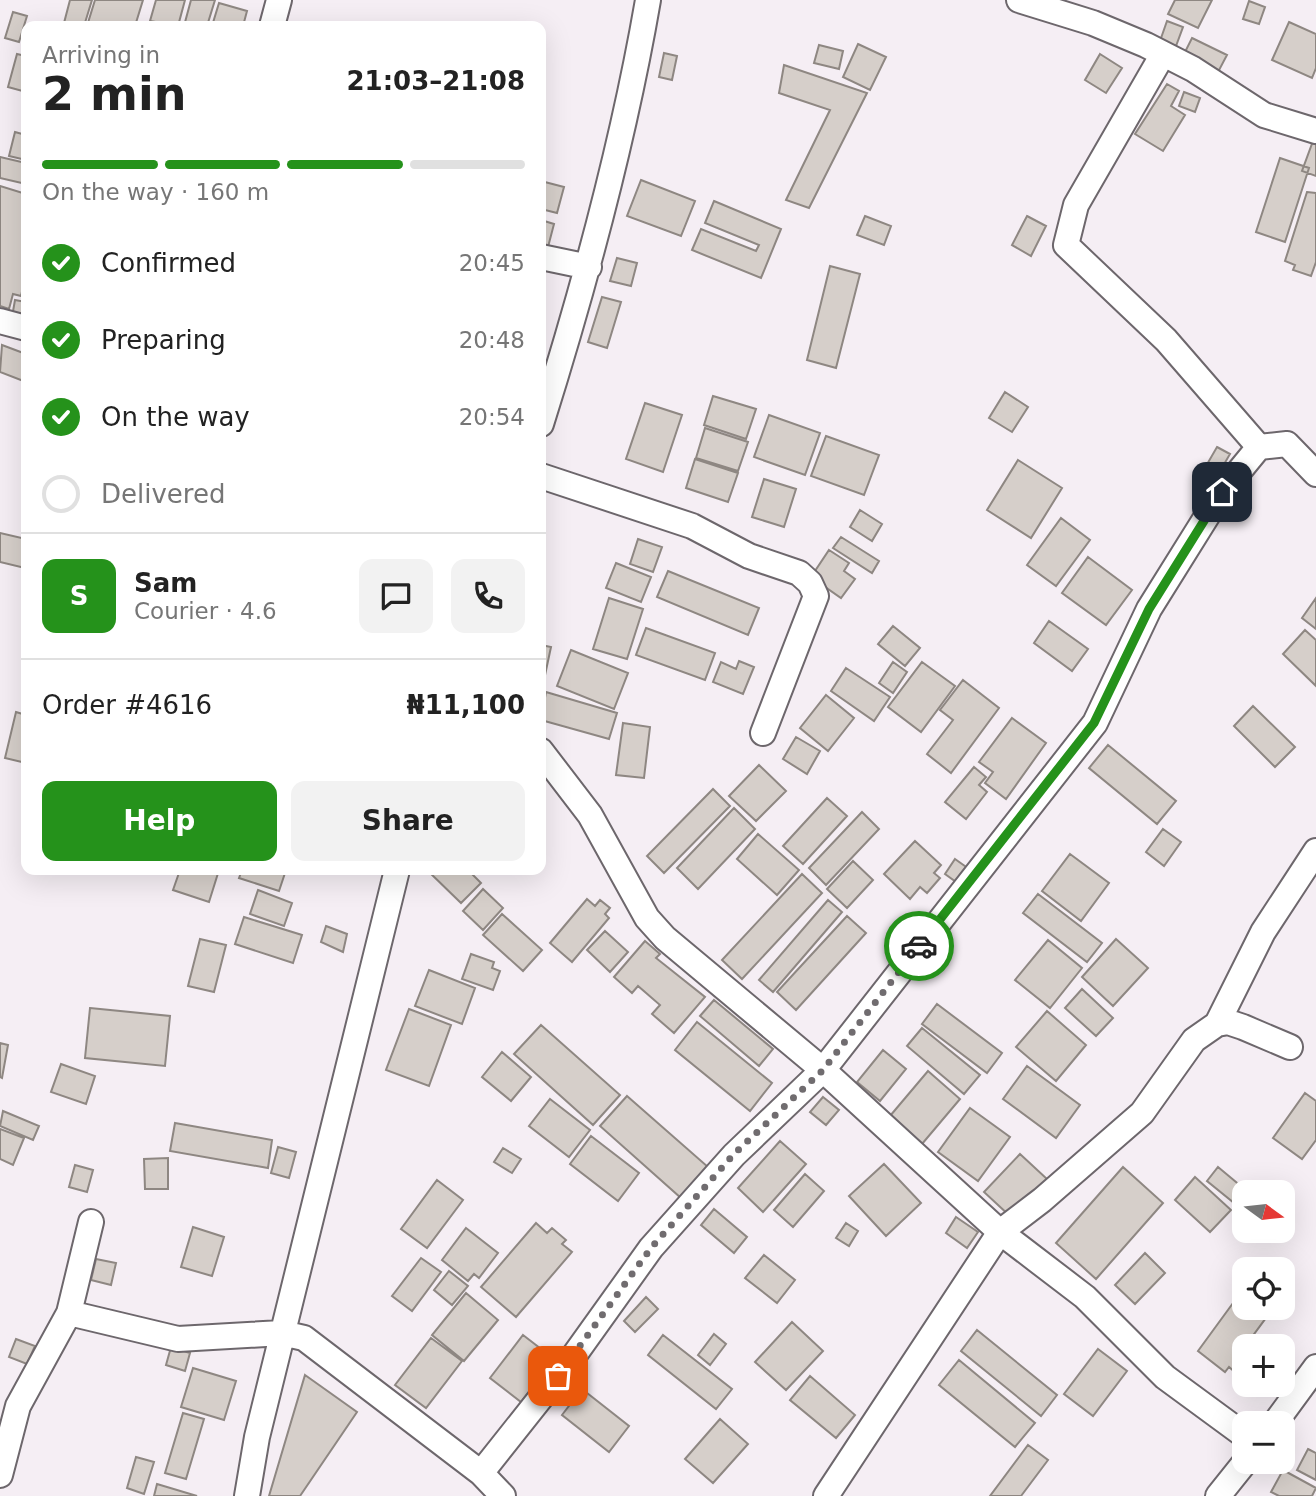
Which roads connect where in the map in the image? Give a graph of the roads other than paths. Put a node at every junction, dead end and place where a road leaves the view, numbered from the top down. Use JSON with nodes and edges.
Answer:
{"nodes":[{"id":1,"x":279,"y":0,"type":"edge"},
{"id":2,"x":648,"y":0,"type":"edge"},
{"id":3,"x":1019,"y":0,"type":"edge"},
{"id":4,"x":273,"y":21,"type":"edge"},
{"id":5,"x":1163,"y":54,"type":"junction"},
{"id":6,"x":1316,"y":131,"type":"edge"},
{"id":7,"x":546,"y":258,"type":"edge"},
{"id":8,"x":589,"y":267,"type":"junction"},
{"id":9,"x":0,"y":321,"type":"edge"},
{"id":10,"x":21,"y":327,"type":"edge"},
{"id":11,"x":546,"y":408,"type":"edge"},
{"id":12,"x":1259,"y":447,"type":"junction"},
{"id":13,"x":1316,"y":474,"type":"edge"},
{"id":14,"x":546,"y":478,"type":"edge"},
{"id":15,"x":763,"y":733,"type":"dead end"},
{"id":16,"x":546,"y":758,"type":"edge"},
{"id":17,"x":1316,"y":851,"type":"edge"},
{"id":18,"x":396,"y":875,"type":"edge"},
{"id":19,"x":1217,"y":1024,"type":"junction"},
{"id":20,"x":1290,"y":1047,"type":"dead end"},
{"id":21,"x":823,"y":1070,"type":"junction"},
{"id":22,"x":91,"y":1222,"type":"dead end"},
{"id":23,"x":1000,"y":1232,"type":"junction"},
{"id":24,"x":69,"y":1313,"type":"junction"},
{"id":25,"x":282,"y":1333,"type":"junction"},
{"id":26,"x":1316,"y":1367,"type":"edge"},
{"id":27,"x":1284,"y":1411,"type":"edge"},
{"id":28,"x":1232,"y":1426,"type":"edge"},
{"id":29,"x":481,"y":1473,"type":"junction"},
{"id":30,"x":1236,"y":1474,"type":"edge"},
{"id":31,"x":0,"y":1475,"type":"edge"},
{"id":32,"x":247,"y":1496,"type":"edge"},
{"id":33,"x":503,"y":1496,"type":"edge"},
{"id":34,"x":826,"y":1496,"type":"edge"},
{"id":35,"x":1218,"y":1496,"type":"edge"}],
"edges":[{"from":1,"to":4,"type":"street"},
{"from":2,"to":8,"type":"street"},
{"from":3,"to":5,"type":"street"},
{"from":5,"to":6,"type":"street"},
{"from":5,"to":12,"type":"street"},
{"from":7,"to":8,"type":"street"},
{"from":8,"to":11,"type":"street"},
{"from":9,"to":10,"type":"street"},
{"from":12,"to":13,"type":"street"},
{"from":12,"to":21,"type":"street"},
{"from":14,"to":15,"type":"street"},
{"from":16,"to":21,"type":"street"},
{"from":17,"to":19,"type":"street"},
{"from":18,"to":25,"type":"street"},
{"from":19,"to":20,"type":"street"},
{"from":19,"to":23,"type":"street"},
{"from":21,"to":23,"type":"street"},
{"from":21,"to":29,"type":"street"},
{"from":22,"to":24,"type":"street"},
{"from":23,"to":28,"type":"street"},
{"from":23,"to":34,"type":"street"},
{"from":24,"to":25,"type":"street"},
{"from":24,"to":31,"type":"street"},
{"from":25,"to":29,"type":"street"},
{"from":25,"to":32,"type":"street"},
{"from":26,"to":27,"type":"street"},
{"from":29,"to":33,"type":"street"},
{"from":30,"to":35,"type":"street"}]}
